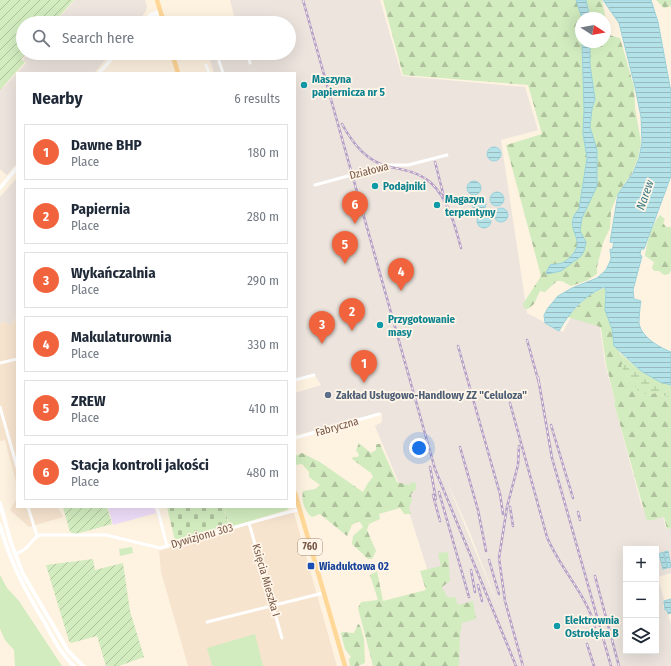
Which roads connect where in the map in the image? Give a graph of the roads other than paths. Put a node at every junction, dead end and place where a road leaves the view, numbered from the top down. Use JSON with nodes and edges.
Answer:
{"nodes":[{"id":1,"x":158,"y":0,"type":"edge"},
{"id":2,"x":161,"y":11,"type":"junction"},
{"id":3,"x":154,"y":16,"type":"edge"},
{"id":4,"x":162,"y":16,"type":"edge"},
{"id":5,"x":111,"y":60,"type":"edge"},
{"id":6,"x":174,"y":60,"type":"edge"},
{"id":7,"x":249,"y":60,"type":"edge"},
{"id":8,"x":219,"y":61,"type":"dead end"},
{"id":9,"x":250,"y":63,"type":"dead end"},
{"id":10,"x":206,"y":65,"type":"dead end"},
{"id":11,"x":100,"y":72,"type":"edge"},
{"id":12,"x":178,"y":72,"type":"edge"},
{"id":13,"x":209,"y":72,"type":"edge"},
{"id":14,"x":223,"y":72,"type":"edge"},
{"id":15,"x":447,"y":155,"type":"dead end"},
{"id":16,"x":16,"y":169,"type":"edge"},
{"id":17,"x":315,"y":185,"type":"dead end"},
{"id":18,"x":0,"y":188,"type":"edge"},
{"id":19,"x":16,"y":359,"type":"edge"},
{"id":20,"x":0,"y":363,"type":"edge"},
{"id":21,"x":314,"y":375,"type":"dead end"},
{"id":22,"x":296,"y":380,"type":"edge"},
{"id":23,"x":0,"y":407,"type":"edge"},
{"id":24,"x":379,"y":414,"type":"dead end"},
{"id":25,"x":296,"y":438,"type":"edge"},
{"id":26,"x":16,"y":463,"type":"edge"},
{"id":27,"x":296,"y":496,"type":"edge"},
{"id":28,"x":0,"y":503,"type":"edge"},
{"id":29,"x":28,"y":508,"type":"edge"},
{"id":30,"x":157,"y":508,"type":"edge"},
{"id":31,"x":300,"y":509,"type":"junction"},
{"id":32,"x":249,"y":523,"type":"junction"},
{"id":33,"x":0,"y":525,"type":"edge"},
{"id":34,"x":37,"y":536,"type":"junction"},
{"id":35,"x":167,"y":546,"type":"junction"},
{"id":36,"x":15,"y":554,"type":"junction"},
{"id":37,"x":323,"y":593,"type":"junction"},
{"id":38,"x":274,"y":605,"type":"junction"},
{"id":39,"x":207,"y":622,"type":"dead end"},
{"id":40,"x":282,"y":638,"type":"dead end"},
{"id":41,"x":74,"y":666,"type":"edge"},
{"id":42,"x":83,"y":666,"type":"edge"},
{"id":43,"x":344,"y":666,"type":"edge"}],
"edges":[{"from":1,"to":2,"type":"main road"},
{"from":2,"to":3,"type":"street"},
{"from":2,"to":4,"type":"main road"},
{"from":5,"to":11,"type":"street"},
{"from":6,"to":12,"type":"main road"},
{"from":7,"to":9,"type":"street"},
{"from":8,"to":14,"type":"street"},
{"from":10,"to":13,"type":"street"},
{"from":15,"to":17,"type":"street","name":"Działowa"},
{"from":16,"to":18,"type":"street"},
{"from":19,"to":20,"type":"street"},
{"from":21,"to":22,"type":"street"},
{"from":23,"to":26,"type":"street"},
{"from":24,"to":25,"type":"street","name":"Fabryczna"},
{"from":27,"to":31,"type":"main road","number":"760"},
{"from":28,"to":36,"type":"main road"},
{"from":29,"to":34,"type":"street"},
{"from":30,"to":35,"type":"street"},
{"from":31,"to":32,"type":"street","name":"Dywizjonu 303"},
{"from":31,"to":37,"type":"main road","number":"760"},
{"from":32,"to":35,"type":"street","name":"Dywizjonu 303"},
{"from":32,"to":38,"type":"street","name":"Księcia Mieszka I"},
{"from":33,"to":41,"type":"main road"},
{"from":34,"to":35,"type":"street","name":"Dywizjonu 303"},
{"from":34,"to":36,"type":"street"},
{"from":36,"to":42,"type":"main road"},
{"from":37,"to":38,"type":"street"},
{"from":37,"to":43,"type":"main road","number":"760"},
{"from":38,"to":39,"type":"street"},
{"from":38,"to":40,"type":"street","name":"Księcia Mieszka I"}]}
